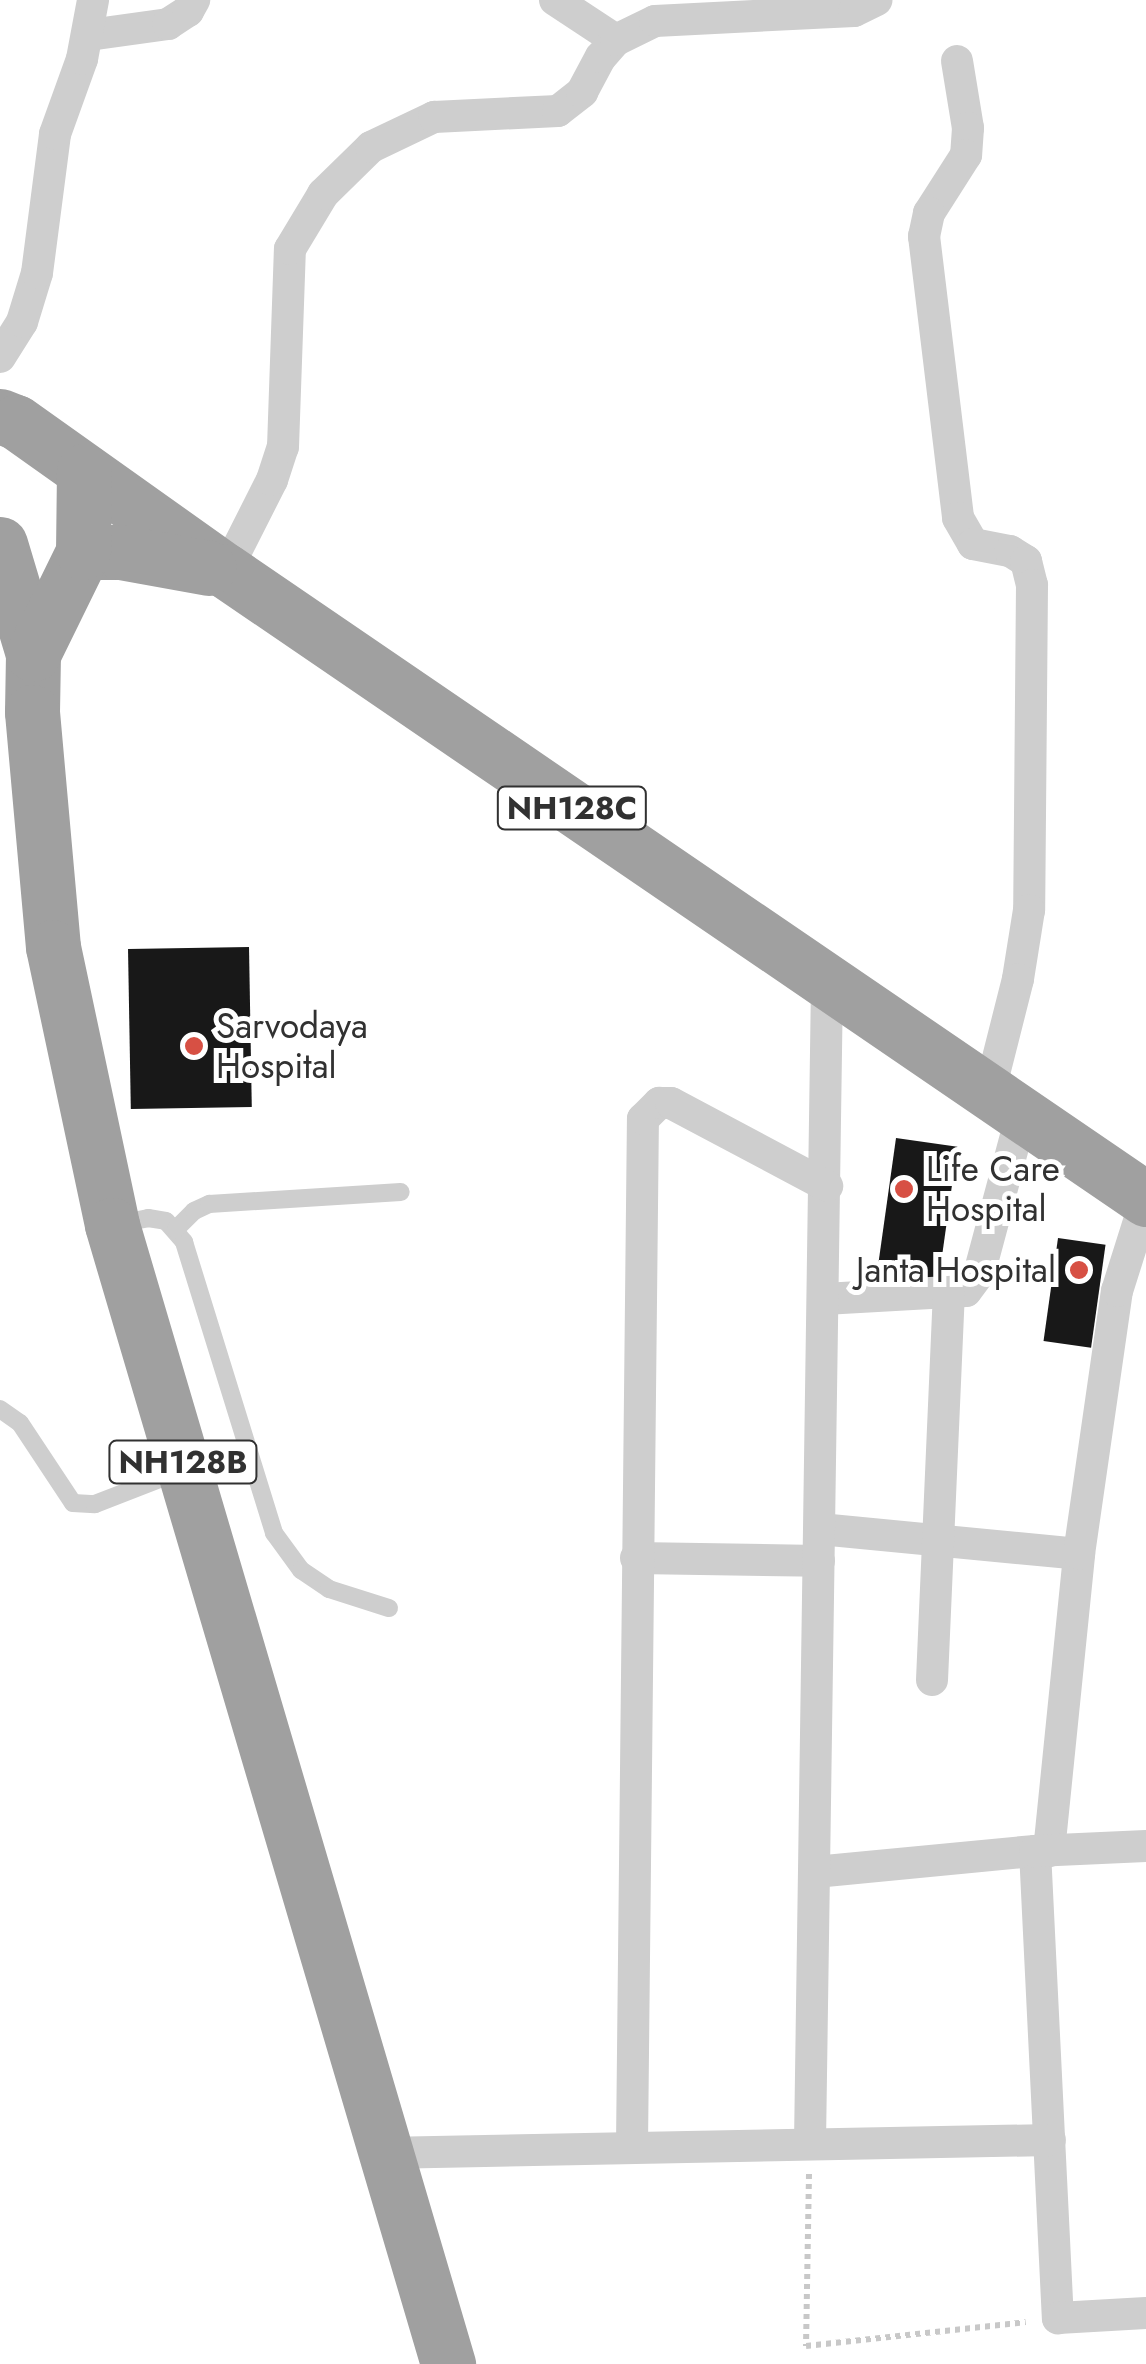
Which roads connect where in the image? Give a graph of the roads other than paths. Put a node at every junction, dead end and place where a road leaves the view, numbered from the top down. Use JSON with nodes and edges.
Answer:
{"nodes":[{"id":1,"x":94,"y":0,"type":"edge"},
{"id":2,"x":194,"y":0,"type":"edge"},
{"id":3,"x":555,"y":0,"type":"edge"},
{"id":4,"x":877,"y":0,"type":"edge"},
{"id":5,"x":89,"y":35,"type":"junction"},
{"id":6,"x":616,"y":40,"type":"junction"},
{"id":7,"x":957,"y":61,"type":"dead end"},
{"id":8,"x":0,"y":357,"type":"edge"},
{"id":9,"x":0,"y":416,"type":"edge"},
{"id":10,"x":84,"y":471,"type":"junction"},
{"id":11,"x":0,"y":544,"type":"edge"},
{"id":12,"x":83,"y":552,"type":"junction"},
{"id":13,"x":226,"y":571,"type":"junction"},
{"id":14,"x":33,"y":654,"type":"junction"},
{"id":15,"x":827,"y":983,"type":"junction"},
{"id":16,"x":1006,"y":1102,"type":"junction"},
{"id":17,"x":826,"y":1186,"type":"junction"},
{"id":18,"x":401,"y":1192,"type":"dead end"},
{"id":19,"x":1146,"y":1199,"type":"edge"},
{"id":20,"x":112,"y":1225,"type":"junction"},
{"id":21,"x":176,"y":1230,"type":"junction"},
{"id":22,"x":950,"y":1294,"type":"junction"},
{"id":23,"x":824,"y":1299,"type":"junction"},
{"id":24,"x":0,"y":1409,"type":"edge"},
{"id":25,"x":185,"y":1468,"type":"junction"},
{"id":26,"x":938,"y":1540,"type":"junction"},
{"id":27,"x":820,"y":1545,"type":"junction"},
{"id":28,"x":1079,"y":1554,"type":"junction"},
{"id":29,"x":636,"y":1558,"type":"junction"},
{"id":30,"x":389,"y":1608,"type":"dead end"},
{"id":31,"x":932,"y":1680,"type":"dead end"},
{"id":32,"x":1146,"y":1846,"type":"edge"},
{"id":33,"x":1042,"y":1851,"type":"junction"},
{"id":34,"x":815,"y":1872,"type":"junction"},
{"id":35,"x":1050,"y":2140,"type":"junction"},
{"id":36,"x":810,"y":2143,"type":"junction"},
{"id":37,"x":632,"y":2146,"type":"junction"},
{"id":38,"x":384,"y":2153,"type":"junction"},
{"id":39,"x":1146,"y":2313,"type":"edge"},
{"id":40,"x":448,"y":2364,"type":"edge"}],
"edges":[{"from":1,"to":5,"type":"street"},
{"from":2,"to":5,"type":"street"},
{"from":3,"to":6,"type":"street"},
{"from":4,"to":6,"type":"street"},
{"from":5,"to":8,"type":"street"},
{"from":6,"to":13,"type":"street"},
{"from":7,"to":16,"type":"street"},
{"from":9,"to":10,"type":"highway","number":"NH128C"},
{"from":10,"to":12,"type":"highway"},
{"from":10,"to":13,"type":"highway","number":"NH128C"},
{"from":11,"to":14,"type":"highway","number":"NH128B"},
{"from":12,"to":13,"type":"highway"},
{"from":12,"to":14,"type":"highway"},
{"from":13,"to":15,"type":"highway","number":"NH128C"},
{"from":14,"to":20,"type":"highway","number":"NH128B"},
{"from":15,"to":16,"type":"highway","number":"NH128C"},
{"from":15,"to":17,"type":"street"},
{"from":16,"to":19,"type":"highway","number":"NH128C"},
{"from":16,"to":22,"type":"street"},
{"from":17,"to":23,"type":"street"},
{"from":17,"to":29,"type":"street"},
{"from":18,"to":21,"type":"lane"},
{"from":19,"to":28,"type":"street"},
{"from":20,"to":21,"type":"lane"},
{"from":20,"to":25,"type":"highway","number":"NH128B"},
{"from":21,"to":30,"type":"lane"},
{"from":22,"to":23,"type":"street"},
{"from":22,"to":26,"type":"street"},
{"from":23,"to":27,"type":"street"},
{"from":24,"to":25,"type":"lane"},
{"from":25,"to":38,"type":"highway","number":"NH128B"},
{"from":26,"to":27,"type":"street"},
{"from":26,"to":28,"type":"street"},
{"from":26,"to":31,"type":"street"},
{"from":27,"to":29,"type":"street"},
{"from":27,"to":34,"type":"street"},
{"from":28,"to":33,"type":"street"},
{"from":29,"to":37,"type":"street"},
{"from":32,"to":33,"type":"street"},
{"from":33,"to":34,"type":"street"},
{"from":33,"to":35,"type":"street"},
{"from":34,"to":36,"type":"street"},
{"from":35,"to":36,"type":"street"},
{"from":35,"to":39,"type":"street"},
{"from":36,"to":37,"type":"street"},
{"from":37,"to":38,"type":"street"},
{"from":38,"to":40,"type":"highway","number":"NH128B"}]}
